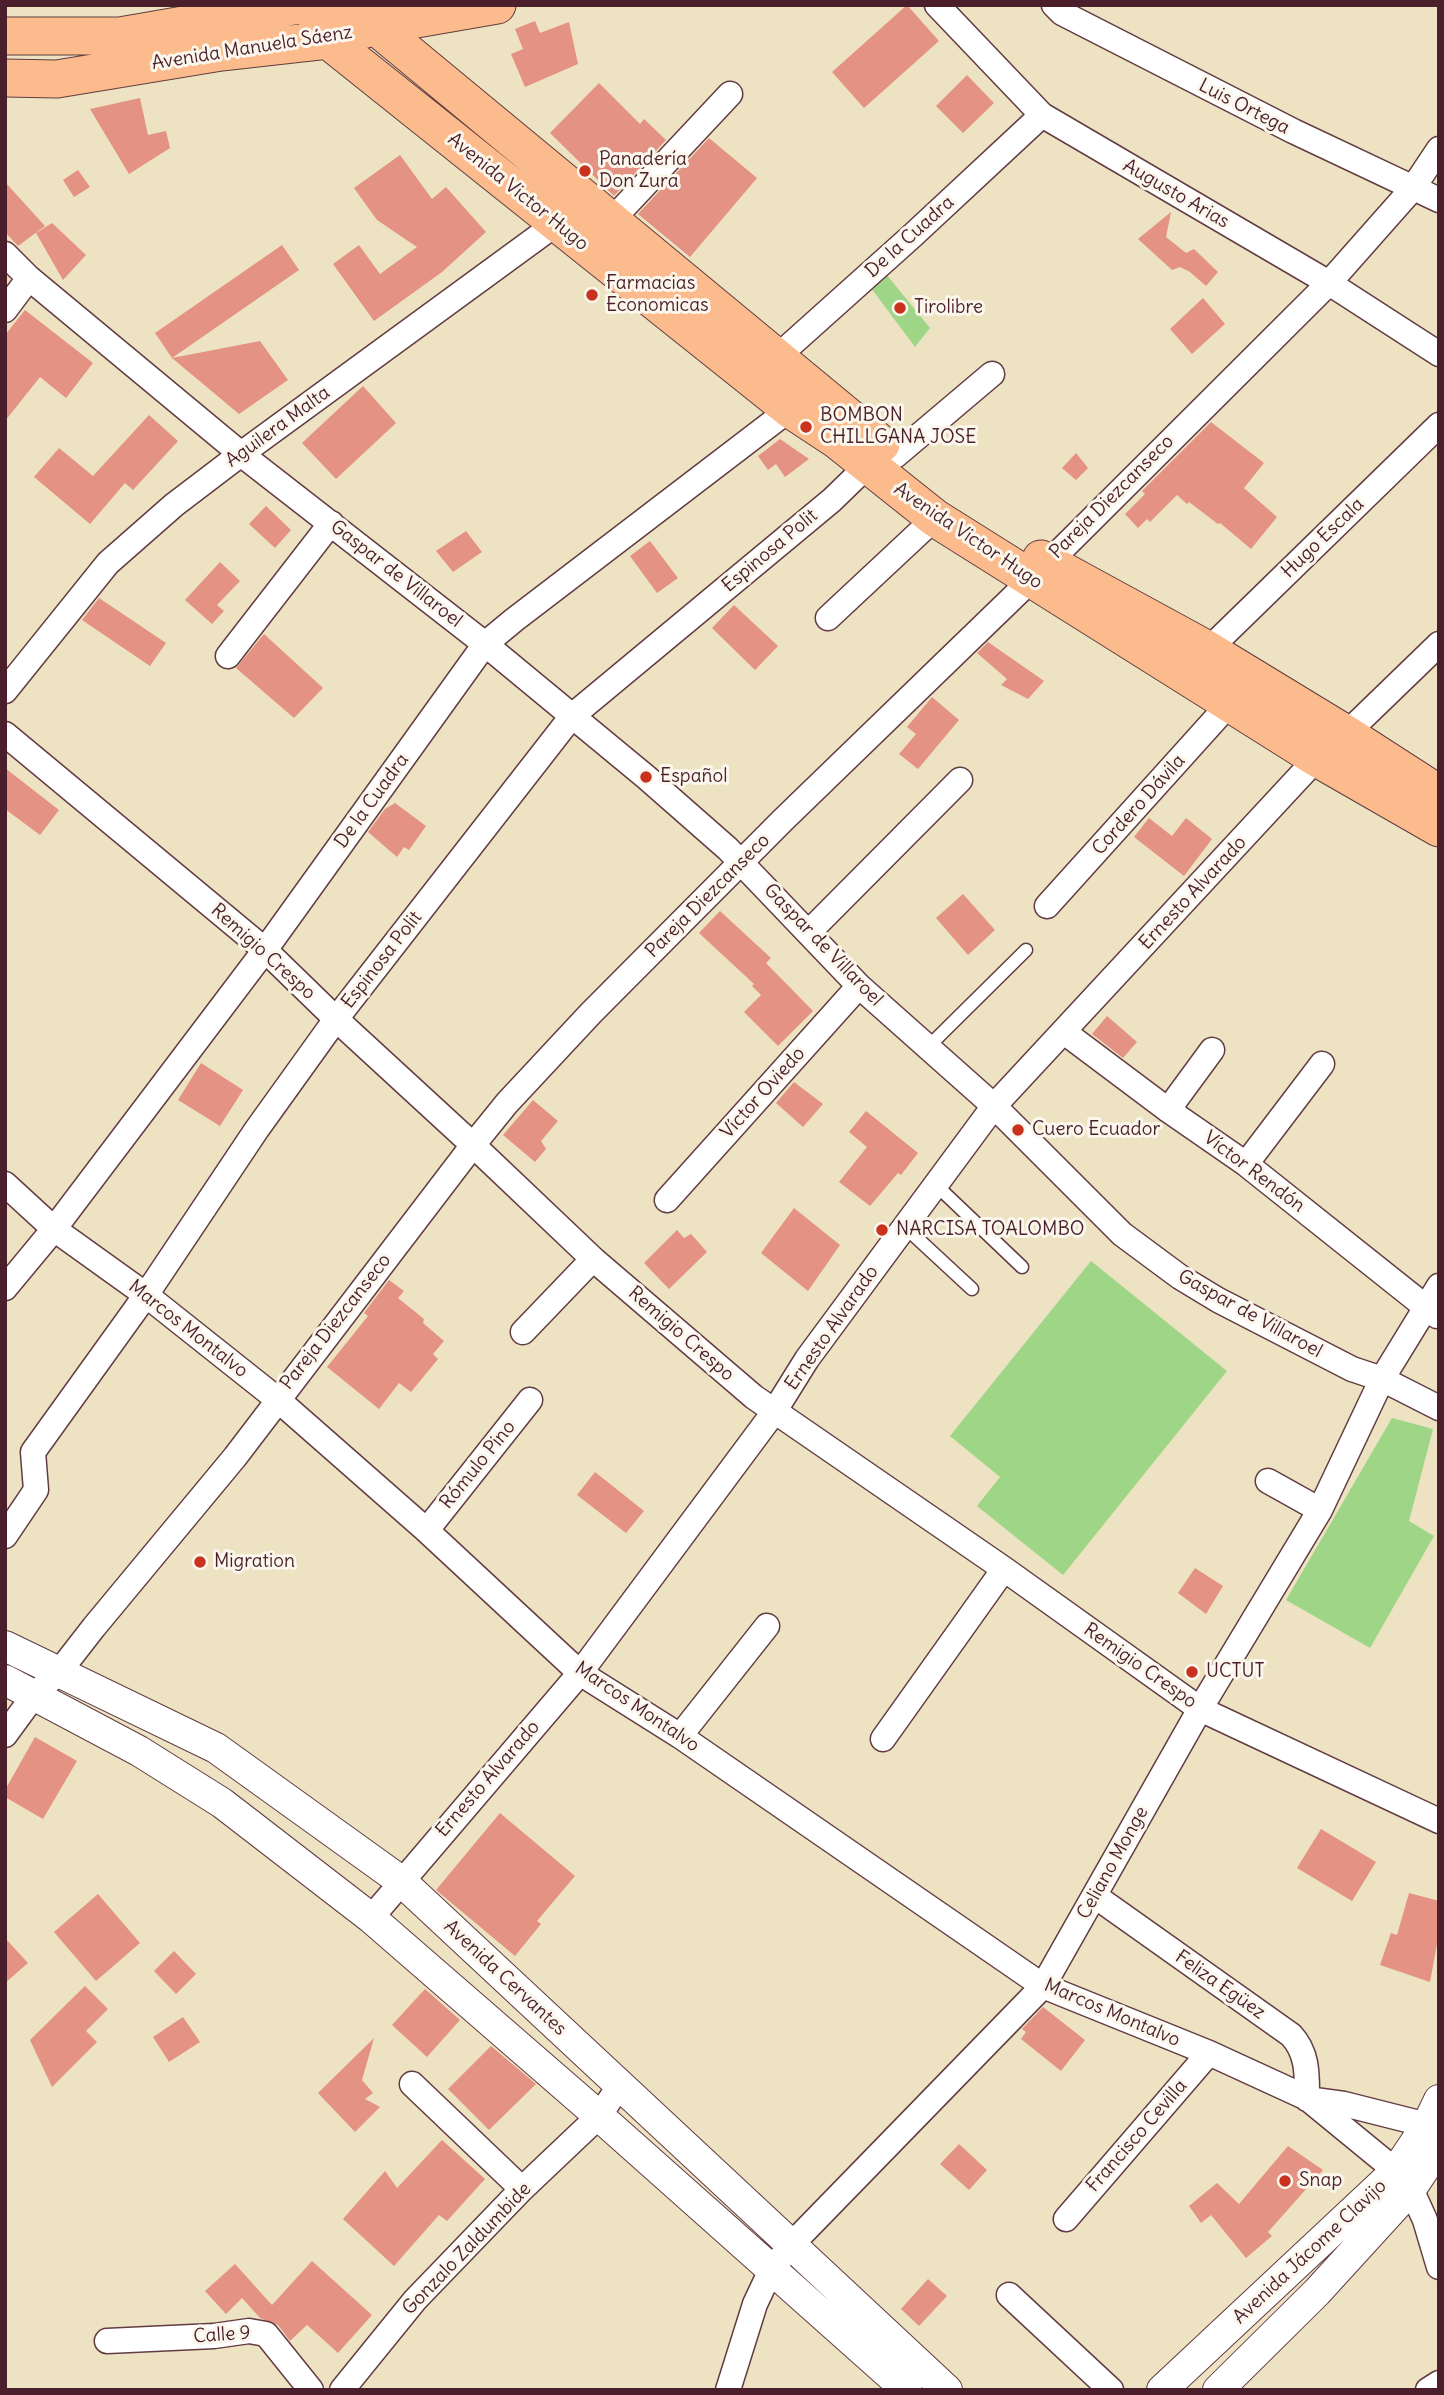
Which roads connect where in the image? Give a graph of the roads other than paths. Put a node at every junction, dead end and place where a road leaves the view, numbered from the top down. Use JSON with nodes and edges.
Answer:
{"nodes":[{"id":1,"x":299,"y":5,"type":"edge"},
{"id":2,"x":310,"y":5,"type":"edge"},
{"id":3,"x":497,"y":5,"type":"edge"},
{"id":4,"x":937,"y":5,"type":"edge"},
{"id":5,"x":1055,"y":5,"type":"edge"},
{"id":6,"x":363,"y":16,"type":"edge"},
{"id":7,"x":5,"y":36,"type":"edge"},
{"id":8,"x":328,"y":40,"type":"junction"},
{"id":9,"x":5,"y":78,"type":"edge"},
{"id":10,"x":730,"y":94,"type":"dead end"},
{"id":11,"x":1042,"y":115,"type":"junction"},
{"id":12,"x":1439,"y":149,"type":"edge"},
{"id":13,"x":1413,"y":188,"type":"junction"},
{"id":14,"x":1439,"y":200,"type":"edge"},
{"id":15,"x":584,"y":215,"type":"junction"},
{"id":16,"x":5,"y":254,"type":"edge"},
{"id":17,"x":29,"y":278,"type":"junction"},
{"id":18,"x":1329,"y":283,"type":"junction"},
{"id":19,"x":5,"y":310,"type":"edge"},
{"id":20,"x":1439,"y":354,"type":"edge"},
{"id":21,"x":777,"y":357,"type":"junction"},
{"id":22,"x":992,"y":374,"type":"dead end"},
{"id":23,"x":801,"y":398,"type":"junction"},
{"id":24,"x":1439,"y":425,"type":"edge"},
{"id":25,"x":240,"y":454,"type":"junction"},
{"id":26,"x":881,"y":461,"type":"junction"},
{"id":27,"x":935,"y":518,"type":"junction"},
{"id":28,"x":331,"y":523,"type":"junction"},
{"id":29,"x":1038,"y":571,"type":"junction"},
{"id":30,"x":828,"y":618,"type":"dead end"},
{"id":31,"x":485,"y":644,"type":"junction"},
{"id":32,"x":1439,"y":644,"type":"edge"},
{"id":33,"x":1208,"y":650,"type":"junction"},
{"id":34,"x":228,"y":656,"type":"dead end"},
{"id":35,"x":5,"y":691,"type":"edge"},
{"id":36,"x":1230,"y":703,"type":"junction"},
{"id":37,"x":572,"y":716,"type":"junction"},
{"id":38,"x":5,"y":734,"type":"edge"},
{"id":39,"x":1346,"y":734,"type":"junction"},
{"id":40,"x":1317,"y":758,"type":"junction"},
{"id":41,"x":960,"y":780,"type":"dead end"},
{"id":42,"x":1439,"y":794,"type":"edge"},
{"id":43,"x":1439,"y":828,"type":"edge"},
{"id":44,"x":743,"y":862,"type":"junction"},
{"id":45,"x":1047,"y":906,"type":"dead end"},
{"id":46,"x":809,"y":932,"type":"junction"},
{"id":47,"x":265,"y":950,"type":"junction"},
{"id":48,"x":1026,"y":950,"type":"dead end"},
{"id":49,"x":859,"y":986,"type":"junction"},
{"id":50,"x":336,"y":1019,"type":"junction"},
{"id":51,"x":1064,"y":1032,"type":"junction"},
{"id":52,"x":928,"y":1047,"type":"junction"},
{"id":53,"x":1212,"y":1050,"type":"dead end"},
{"id":54,"x":1322,"y":1064,"type":"dead end"},
{"id":55,"x":995,"y":1106,"type":"junction"},
{"id":56,"x":1168,"y":1110,"type":"junction"},
{"id":57,"x":473,"y":1145,"type":"junction"},
{"id":58,"x":1246,"y":1164,"type":"junction"},
{"id":59,"x":5,"y":1184,"type":"edge"},
{"id":60,"x":936,"y":1185,"type":"junction"},
{"id":61,"x":667,"y":1200,"type":"dead end"},
{"id":62,"x":905,"y":1227,"type":"junction"},
{"id":63,"x":54,"y":1229,"type":"junction"},
{"id":64,"x":593,"y":1259,"type":"junction"},
{"id":65,"x":1022,"y":1267,"type":"dead end"},
{"id":66,"x":5,"y":1288,"type":"edge"},
{"id":67,"x":972,"y":1289,"type":"dead end"},
{"id":68,"x":146,"y":1296,"type":"junction"},
{"id":69,"x":1435,"y":1303,"type":"edge"},
{"id":70,"x":523,"y":1332,"type":"dead end"},
{"id":71,"x":1382,"y":1380,"type":"junction"},
{"id":72,"x":277,"y":1399,"type":"junction"},
{"id":73,"x":530,"y":1400,"type":"dead end"},
{"id":74,"x":1439,"y":1408,"type":"edge"},
{"id":75,"x":774,"y":1412,"type":"junction"},
{"id":76,"x":1268,"y":1481,"type":"dead end"},
{"id":77,"x":1320,"y":1510,"type":"junction"},
{"id":78,"x":425,"y":1529,"type":"junction"},
{"id":79,"x":5,"y":1536,"type":"edge"},
{"id":80,"x":1004,"y":1569,"type":"junction"},
{"id":81,"x":767,"y":1626,"type":"dead end"},
{"id":82,"x":5,"y":1646,"type":"edge"},
{"id":83,"x":59,"y":1672,"type":"junction"},
{"id":84,"x":580,"y":1673,"type":"junction"},
{"id":85,"x":5,"y":1680,"type":"edge"},
{"id":86,"x":35,"y":1694,"type":"junction"},
{"id":87,"x":1200,"y":1709,"type":"junction"},
{"id":88,"x":5,"y":1735,"type":"edge"},
{"id":89,"x":680,"y":1736,"type":"junction"},
{"id":90,"x":883,"y":1739,"type":"dead end"},
{"id":91,"x":1439,"y":1821,"type":"edge"},
{"id":92,"x":401,"y":1881,"type":"junction"},
{"id":93,"x":1095,"y":1896,"type":"junction"},
{"id":94,"x":371,"y":1918,"type":"junction"},
{"id":95,"x":1043,"y":1986,"type":"junction"},
{"id":96,"x":1209,"y":2053,"type":"junction"},
{"id":97,"x":412,"y":2084,"type":"dead end"},
{"id":98,"x":620,"y":2085,"type":"junction"},
{"id":99,"x":1307,"y":2098,"type":"junction"},
{"id":100,"x":599,"y":2116,"type":"junction"},
{"id":101,"x":1436,"y":2126,"type":"edge"},
{"id":102,"x":1404,"y":2180,"type":"junction"},
{"id":103,"x":522,"y":2189,"type":"junction"},
{"id":104,"x":1066,"y":2219,"type":"dead end"},
{"id":105,"x":792,"y":2244,"type":"junction"},
{"id":106,"x":1439,"y":2267,"type":"edge"},
{"id":107,"x":771,"y":2270,"type":"junction"},
{"id":108,"x":1009,"y":2295,"type":"dead end"},
{"id":109,"x":107,"y":2341,"type":"dead end"},
{"id":110,"x":1439,"y":2383,"type":"edge"},
{"id":111,"x":311,"y":2390,"type":"edge"},
{"id":112,"x":342,"y":2390,"type":"edge"},
{"id":113,"x":728,"y":2390,"type":"edge"},
{"id":114,"x":907,"y":2390,"type":"edge"},
{"id":115,"x":947,"y":2390,"type":"edge"},
{"id":116,"x":1111,"y":2390,"type":"edge"},
{"id":117,"x":1162,"y":2390,"type":"edge"},
{"id":118,"x":1218,"y":2390,"type":"edge"},
{"id":119,"x":1428,"y":2390,"type":"edge"}],
"edges":[{"from":1,"to":7,"type":"main road","name":"Avenida Manuela Sáenz"},
{"from":2,"to":8,"type":"main road","name":"Avenida Victor Hugo"},
{"from":3,"to":6,"type":"main road","name":"Avenida Manuela Sáenz"},
{"from":4,"to":11,"type":"street","name":"Augusto Arias"},
{"from":5,"to":13,"type":"street","name":"Luis Ortega"},
{"from":6,"to":8,"type":"main road","name":"Avenida Manuela Sáenz"},
{"from":6,"to":15,"type":"main road","name":"Avenida Victor Hugo"},
{"from":8,"to":9,"type":"main road","name":"Avenida Manuela Sáenz"},
{"from":8,"to":15,"type":"main road","name":"Avenida Victor Hugo"},
{"from":10,"to":15,"type":"street","name":"Aguilera Malta"},
{"from":11,"to":18,"type":"street","name":"Augusto Arias"},
{"from":11,"to":21,"type":"street","name":"De la Cuadra"},
{"from":12,"to":13,"type":"street","name":"Pareja Diezcanseco"},
{"from":13,"to":14,"type":"street","name":"Luis Ortega"},
{"from":13,"to":18,"type":"street","name":"Pareja Diezcanseco"},
{"from":15,"to":21,"type":"main road","name":"Avenida Victor Hugo"},
{"from":15,"to":23,"type":"main road","name":"Avenida Victor Hugo"},
{"from":15,"to":25,"type":"street","name":"Aguilera Malta"},
{"from":16,"to":17,"type":"street","name":"Gaspar de Villaroel"},
{"from":17,"to":19,"type":"street"},
{"from":17,"to":25,"type":"street","name":"Gaspar de Villaroel"},
{"from":18,"to":20,"type":"street","name":"Augusto Arias"},
{"from":18,"to":29,"type":"street","name":"Pareja Diezcanseco"},
{"from":21,"to":23,"type":"main road","name":"Avenida Victor Hugo"},
{"from":22,"to":26,"type":"street","name":"Espinosa Polit"},
{"from":23,"to":26,"type":"main road","name":"Avenida Victor Hugo"},
{"from":23,"to":31,"type":"street","name":"De la Cuadra"},
{"from":24,"to":33,"type":"street","name":"Hugo Escala"},
{"from":25,"to":28,"type":"street","name":"Gaspar de Villaroel"},
{"from":25,"to":35,"type":"street","name":"Aguilera Malta"},
{"from":26,"to":27,"type":"main road","name":"Avenida Victor Hugo"},
{"from":26,"to":29,"type":"main road","name":"Avenida Victor Hugo"},
{"from":26,"to":37,"type":"street","name":"Espinosa Polit"},
{"from":27,"to":29,"type":"main road","name":"Avenida Victor Hugo"},
{"from":27,"to":30,"type":"street"},
{"from":28,"to":31,"type":"street","name":"Gaspar de Villaroel"},
{"from":28,"to":34,"type":"street"},
{"from":29,"to":33,"type":"main road","name":"Avenida Victor Hugo"},
{"from":29,"to":36,"type":"main road","name":"Avenida Victor Hugo"},
{"from":29,"to":44,"type":"street","name":"Pareja Diezcanseco"},
{"from":31,"to":37,"type":"street","name":"Gaspar de Villaroel"},
{"from":31,"to":47,"type":"street","name":"De la Cuadra"},
{"from":32,"to":39,"type":"street","name":"Ernesto Alvarado"},
{"from":33,"to":39,"type":"main road","name":"Avenida Victor Hugo"},
{"from":36,"to":40,"type":"main road","name":"Avenida Victor Hugo"},
{"from":36,"to":45,"type":"street","name":"Cordero Dávila"},
{"from":37,"to":44,"type":"street","name":"Gaspar de Villaroel"},
{"from":37,"to":50,"type":"street","name":"Espinosa Polit"},
{"from":38,"to":47,"type":"street","name":"Remigio Crespo"},
{"from":39,"to":40,"type":"street","name":"Ernesto Alvarado"},
{"from":39,"to":42,"type":"main road","name":"Avenida Victor Hugo"},
{"from":40,"to":43,"type":"main road","name":"Avenida Victor Hugo"},
{"from":40,"to":51,"type":"street","name":"Ernesto Alvarado"},
{"from":41,"to":46,"type":"street"},
{"from":44,"to":46,"type":"street","name":"Gaspar de Villaroel"},
{"from":44,"to":57,"type":"street","name":"Pareja Diezcanseco"},
{"from":46,"to":49,"type":"street","name":"Gaspar de Villaroel"},
{"from":47,"to":50,"type":"street","name":"Remigio Crespo"},
{"from":47,"to":63,"type":"street","name":"De la Cuadra"},
{"from":48,"to":52,"type":"lane"},
{"from":49,"to":52,"type":"street","name":"Gaspar de Villaroel"},
{"from":49,"to":61,"type":"street","name":"Víctor Oviedo"},
{"from":50,"to":57,"type":"street","name":"Remigio Crespo"},
{"from":50,"to":68,"type":"street","name":"Espinosa Polit"},
{"from":51,"to":55,"type":"street","name":"Ernesto Alvarado"},
{"from":51,"to":56,"type":"street","name":"Víctor Rendón"},
{"from":52,"to":55,"type":"street","name":"Gaspar de Villaroel"},
{"from":53,"to":56,"type":"street"},
{"from":54,"to":58,"type":"street"},
{"from":55,"to":60,"type":"street","name":"Ernesto Alvarado"},
{"from":55,"to":71,"type":"street","name":"Gaspar de Villaroel"},
{"from":56,"to":58,"type":"street","name":"Víctor Rendón"},
{"from":57,"to":64,"type":"street","name":"Remigio Crespo"},
{"from":57,"to":72,"type":"street","name":"Pareja Diezcanseco"},
{"from":58,"to":69,"type":"street","name":"Víctor Rendón"},
{"from":59,"to":63,"type":"street","name":"Marcos Montalvo"},
{"from":60,"to":62,"type":"street","name":"Ernesto Alvarado"},
{"from":60,"to":65,"type":"lane"},
{"from":62,"to":67,"type":"lane"},
{"from":62,"to":75,"type":"street","name":"Ernesto Alvarado"},
{"from":63,"to":66,"type":"street","name":"De la Cuadra"},
{"from":63,"to":68,"type":"street","name":"Marcos Montalvo"},
{"from":64,"to":70,"type":"street"},
{"from":64,"to":75,"type":"street","name":"Remigio Crespo"},
{"from":68,"to":72,"type":"street","name":"Marcos Montalvo"},
{"from":68,"to":79,"type":"street","name":"Espinosa Polit"},
{"from":69,"to":71,"type":"street","name":"Celiano Monge"},
{"from":71,"to":74,"type":"street","name":"Gaspar de Villaroel"},
{"from":71,"to":77,"type":"street","name":"Celiano Monge"},
{"from":72,"to":78,"type":"street","name":"Marcos Montalvo"},
{"from":72,"to":83,"type":"street","name":"Pareja Diezcanseco"},
{"from":73,"to":78,"type":"street","name":"Rómulo Pino"},
{"from":75,"to":80,"type":"street","name":"Remigio Crespo"},
{"from":75,"to":84,"type":"street","name":"Ernesto Alvarado"},
{"from":76,"to":77,"type":"street"},
{"from":77,"to":87,"type":"street","name":"Celiano Monge"},
{"from":78,"to":84,"type":"street","name":"Marcos Montalvo"},
{"from":80,"to":87,"type":"street","name":"Remigio Crespo"},
{"from":80,"to":90,"type":"street"},
{"from":81,"to":89,"type":"street"},
{"from":82,"to":83,"type":"street","name":"Avenida Cervantes"},
{"from":83,"to":86,"type":"street","name":"Pareja Diezcanseco"},
{"from":83,"to":92,"type":"street","name":"Avenida Cervantes"},
{"from":84,"to":89,"type":"street","name":"Marcos Montalvo"},
{"from":84,"to":92,"type":"street","name":"Ernesto Alvarado"},
{"from":85,"to":86,"type":"street","name":"Avenida Cervantes"},
{"from":86,"to":88,"type":"street","name":"Pareja Diezcanseco"},
{"from":86,"to":94,"type":"street","name":"Avenida Cervantes"},
{"from":87,"to":91,"type":"street","name":"Remigio Crespo"},
{"from":87,"to":93,"type":"street","name":"Celiano Monge"},
{"from":89,"to":95,"type":"street","name":"Marcos Montalvo"},
{"from":92,"to":94,"type":"street","name":"Ernesto Alvarado"},
{"from":92,"to":98,"type":"street","name":"Avenida Cervantes"},
{"from":93,"to":95,"type":"street","name":"Celiano Monge"},
{"from":93,"to":99,"type":"street","name":"Feliza Egüez"},
{"from":94,"to":100,"type":"street","name":"Avenida Cervantes"},
{"from":95,"to":96,"type":"street","name":"Marcos Montalvo"},
{"from":95,"to":105,"type":"street","name":"Celiano Monge"},
{"from":96,"to":99,"type":"street","name":"Marcos Montalvo"},
{"from":96,"to":104,"type":"street","name":"Francisco Cevilla"},
{"from":97,"to":103,"type":"street"},
{"from":98,"to":100,"type":"street","name":"Gonzalo Zaldumbide"},
{"from":98,"to":105,"type":"street","name":"Avenida Cervantes"},
{"from":99,"to":101,"type":"street","name":"Marcos Montalvo"},
{"from":99,"to":102,"type":"street","name":"Marcos Montalvo"},
{"from":100,"to":103,"type":"street","name":"Gonzalo Zaldumbide"},
{"from":100,"to":107,"type":"street","name":"Avenida Cervantes"},
{"from":101,"to":102,"type":"street","name":"Avenida Jácome Clavijo"},
{"from":102,"to":106,"type":"street"},
{"from":102,"to":117,"type":"street","name":"Avenida Jácome Clavijo"},
{"from":102,"to":118,"type":"street","name":"Avenida Jácome Clavijo"},
{"from":103,"to":112,"type":"street","name":"Gonzalo Zaldumbide"},
{"from":105,"to":107,"type":"street","name":"Celiano Monge"},
{"from":105,"to":115,"type":"street","name":"Avenida Cervantes"},
{"from":107,"to":113,"type":"street","name":"Celiano Monge"},
{"from":107,"to":114,"type":"street","name":"Avenida Cervantes"},
{"from":108,"to":116,"type":"street"},
{"from":109,"to":111,"type":"street","name":"Calle 9"},
{"from":110,"to":119,"type":"street"}]}
